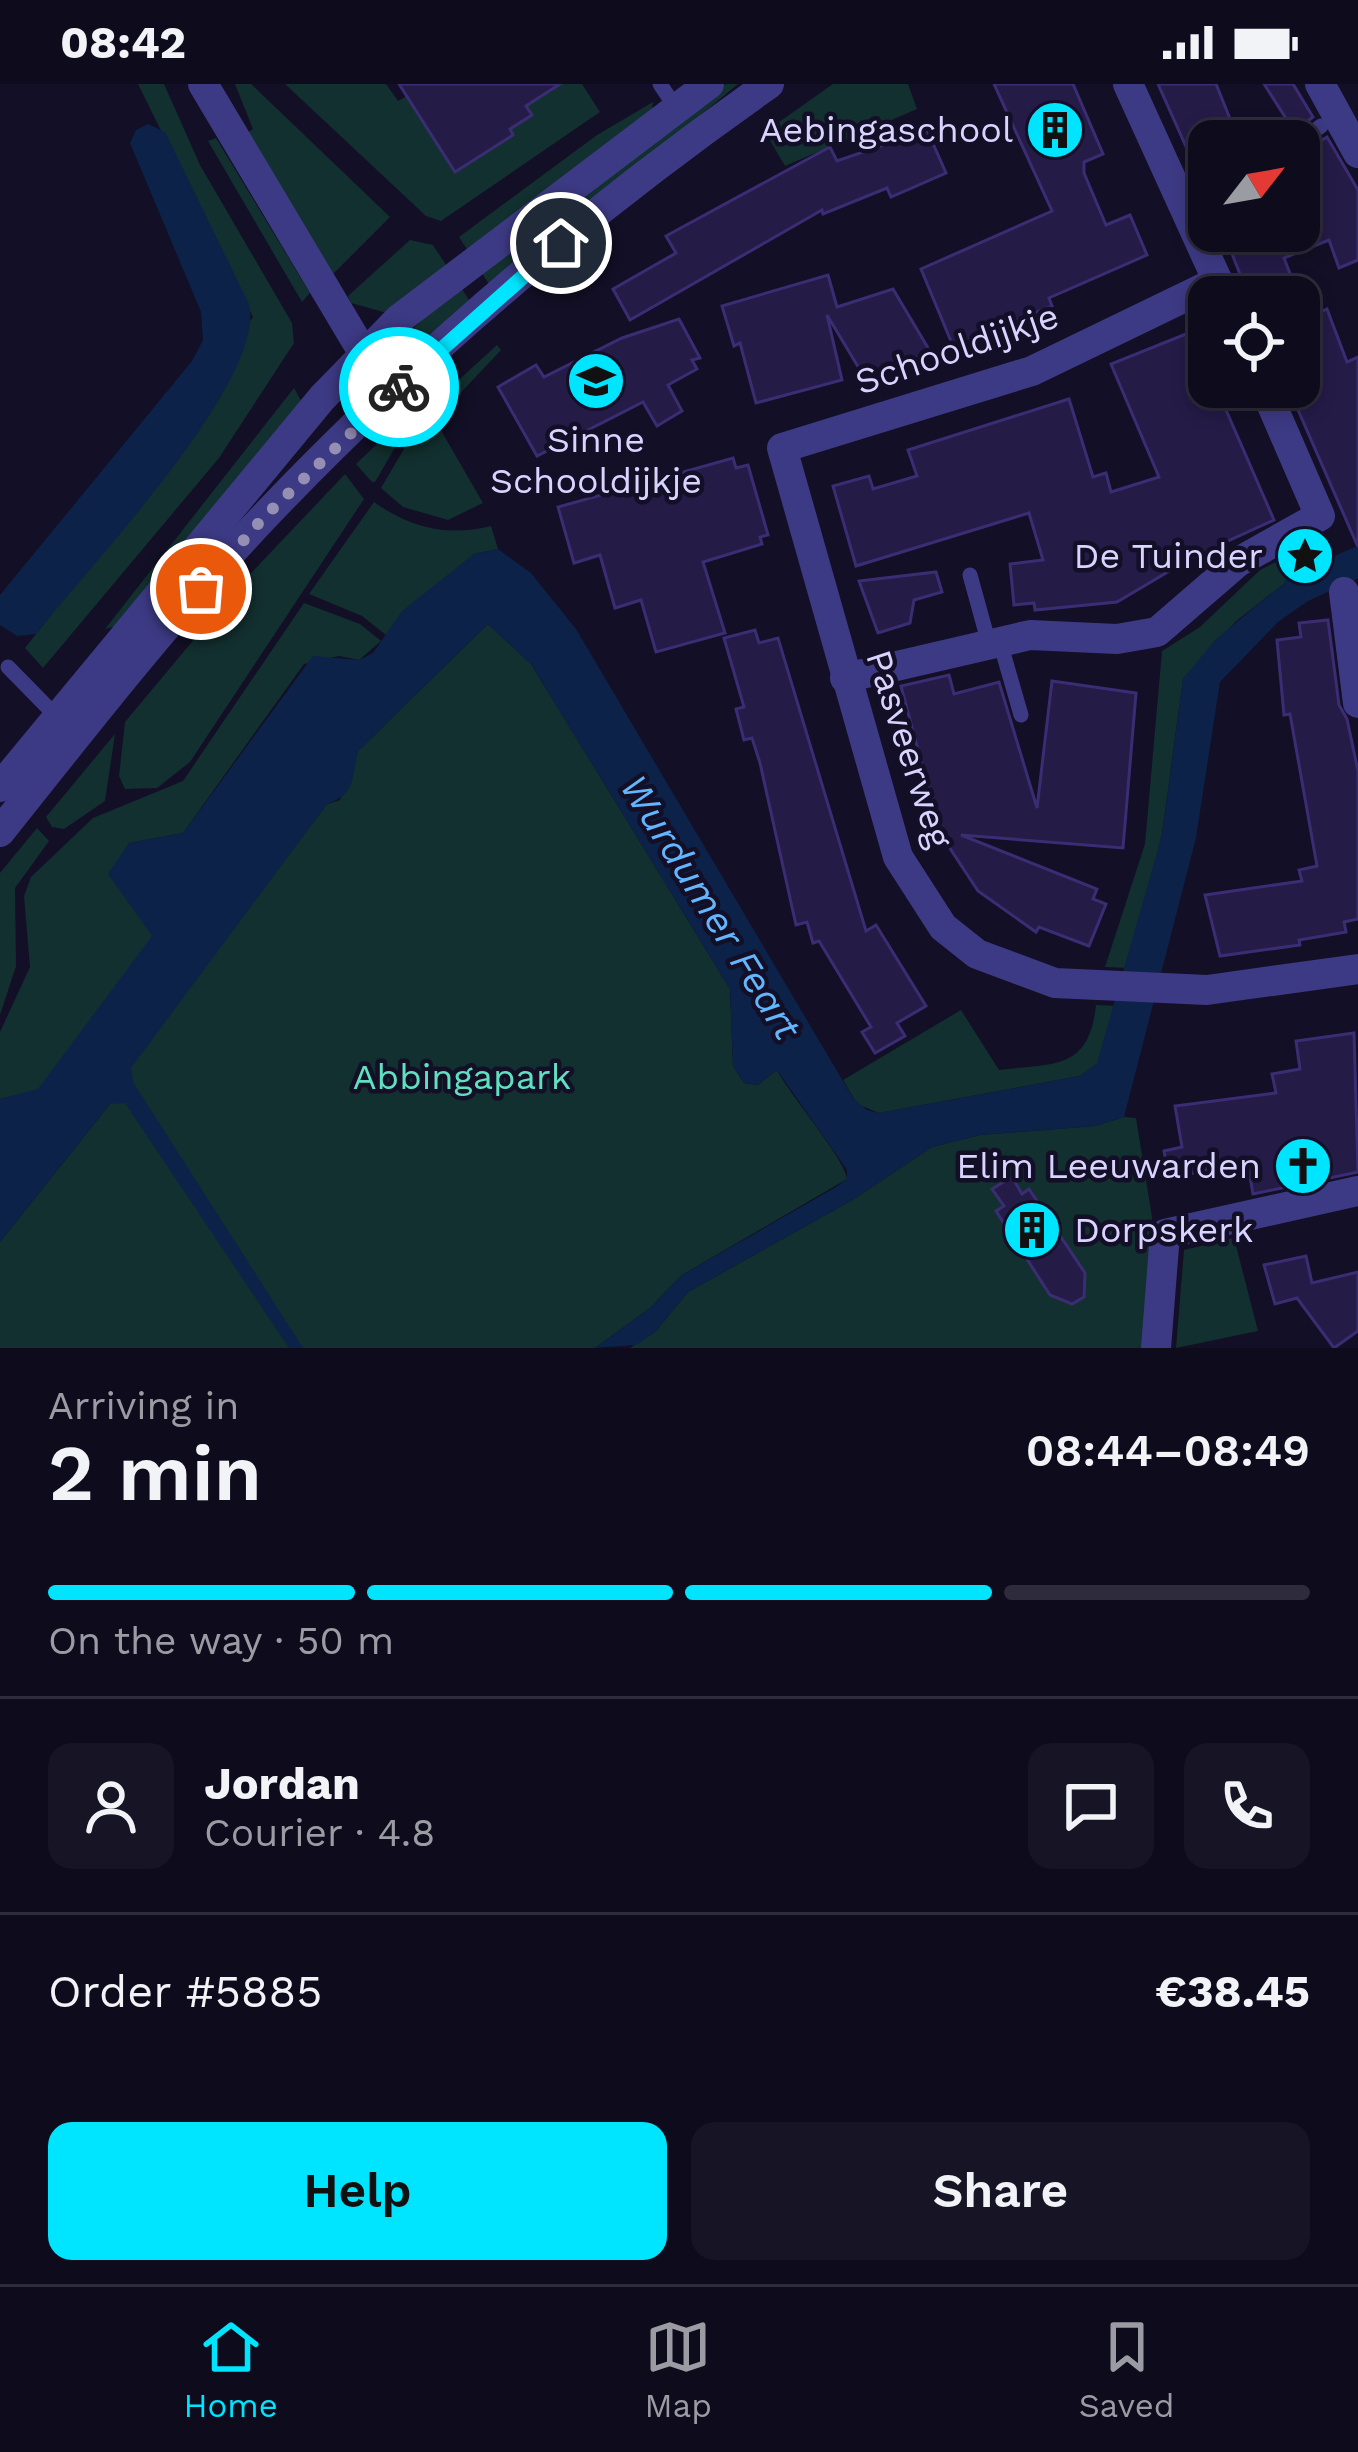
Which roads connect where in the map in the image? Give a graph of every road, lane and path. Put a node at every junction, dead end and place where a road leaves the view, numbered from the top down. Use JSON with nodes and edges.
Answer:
{"nodes":[{"id":1,"x":203,"y":84,"type":"edge"},
{"id":2,"x":709,"y":84,"type":"edge"},
{"id":3,"x":769,"y":84,"type":"edge"},
{"id":4,"x":1128,"y":84,"type":"edge"},
{"id":5,"x":1320,"y":84,"type":"edge"},
{"id":6,"x":668,"y":96,"type":"edge"},
{"id":7,"x":1330,"y":120,"type":"junction"},
{"id":8,"x":1320,"y":127,"type":"edge"},
{"id":9,"x":1358,"y":153,"type":"edge"},
{"id":10,"x":1188,"y":196,"type":"edge"},
{"id":11,"x":1178,"y":200,"type":"junction"},
{"id":12,"x":1215,"y":276,"type":"edge"},
{"id":13,"x":1188,"y":303,"type":"edge"},
{"id":14,"x":364,"y":354,"type":"junction"},
{"id":15,"x":429,"y":358,"type":"junction"},
{"id":16,"x":1273,"y":408,"type":"edge"},
{"id":17,"x":782,"y":448,"type":"joint"},
{"id":18,"x":264,"y":517,"type":"junction"},
{"id":19,"x":970,"y":575,"type":"dead end"},
{"id":20,"x":1344,"y":592,"type":"dead end"},
{"id":21,"x":995,"y":643,"type":"junction"},
{"id":22,"x":8,"y":667,"type":"dead end"},
{"id":23,"x":1356,"y":670,"type":"edge"},
{"id":24,"x":845,"y":678,"type":"junction"},
{"id":25,"x":1358,"y":703,"type":"edge"},
{"id":26,"x":1021,"y":715,"type":"dead end"},
{"id":27,"x":68,"y":728,"type":"junction"},
{"id":28,"x":0,"y":787,"type":"edge"},
{"id":29,"x":0,"y":832,"type":"edge"},
{"id":30,"x":1358,"y":969,"type":"edge"},
{"id":31,"x":1358,"y":1191,"type":"edge"},
{"id":32,"x":1156,"y":1348,"type":"edge"}],
"edges":[{"from":1,"to":14,"type":"street"},
{"from":2,"to":6,"type":"street"},
{"from":3,"to":15,"type":"street"},
{"from":4,"to":11,"type":"street"},
{"from":5,"to":7,"type":"street"},
{"from":6,"to":14,"type":"street"},
{"from":7,"to":8,"type":"lane"},
{"from":7,"to":9,"type":"street"},
{"from":10,"to":11,"type":"lane"},
{"from":11,"to":12,"type":"street"},
{"from":13,"to":17,"type":"street","name":"Schooldijkje"},
{"from":14,"to":15,"type":"street"},
{"from":14,"to":18,"type":"lane"},
{"from":14,"to":27,"type":"street"},
{"from":15,"to":18,"type":"street"},
{"from":16,"to":21,"type":"street"},
{"from":17,"to":24,"type":"street","name":"Pasveerweg"},
{"from":18,"to":27,"type":"street"},
{"from":19,"to":21,"type":"lane"},
{"from":20,"to":23,"type":"street"},
{"from":21,"to":24,"type":"street"},
{"from":21,"to":26,"type":"lane"},
{"from":22,"to":27,"type":"lane"},
{"from":23,"to":25,"type":"street"},
{"from":24,"to":30,"type":"street","name":"Pasveerweg"},
{"from":27,"to":28,"type":"street"},
{"from":27,"to":29,"type":"street"},
{"from":31,"to":32,"type":"street"}]}
